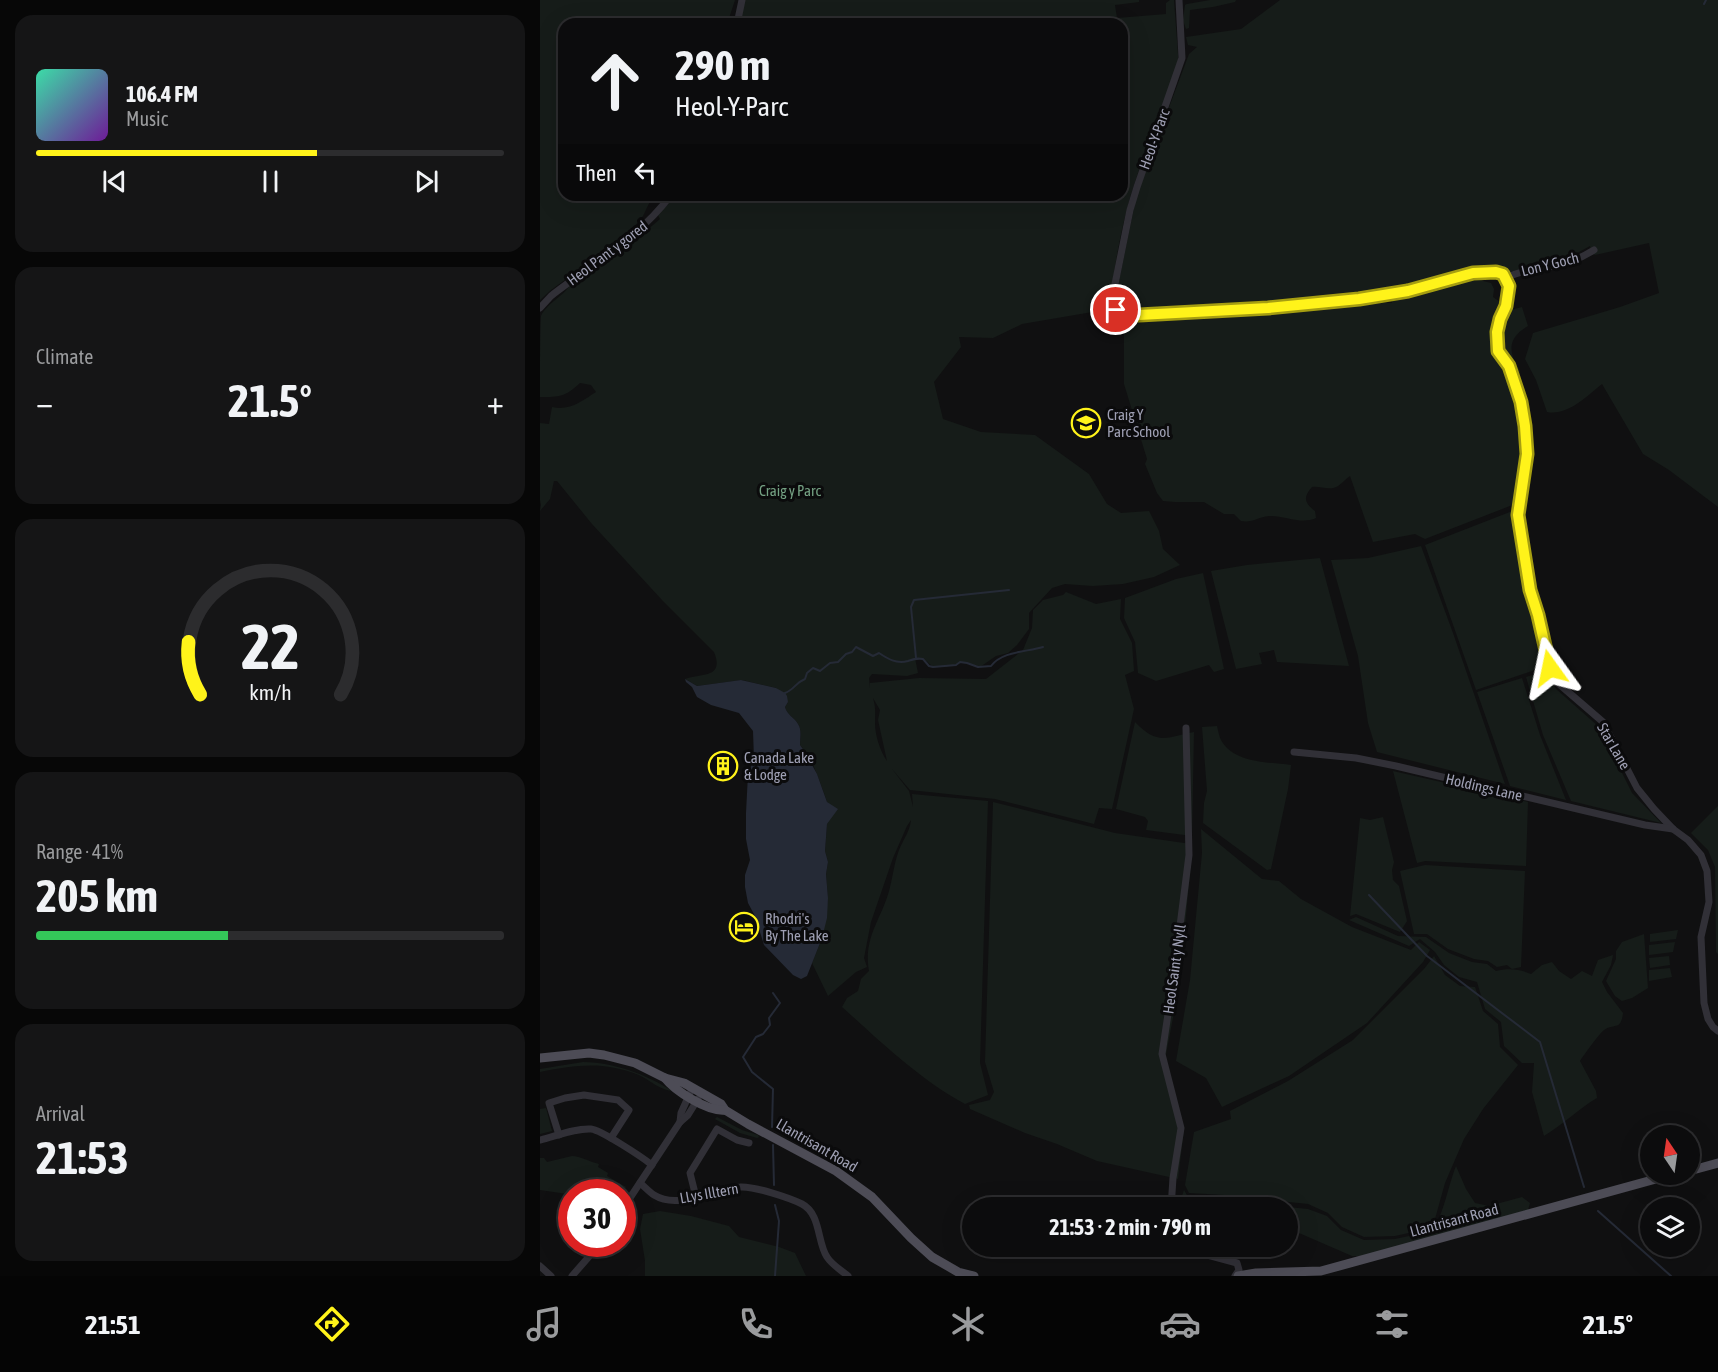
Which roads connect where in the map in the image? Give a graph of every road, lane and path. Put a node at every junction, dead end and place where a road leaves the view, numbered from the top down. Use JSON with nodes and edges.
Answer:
{"nodes":[{"id":1,"x":742,"y":0,"type":"edge"},
{"id":2,"x":1179,"y":0,"type":"edge"},
{"id":3,"x":738,"y":18,"type":"edge"},
{"id":4,"x":666,"y":201,"type":"edge"},
{"id":5,"x":1594,"y":250,"type":"dead end"},
{"id":6,"x":1506,"y":278,"type":"junction"},
{"id":7,"x":540,"y":308,"type":"edge"},
{"id":8,"x":1186,"y":728,"type":"dead end"},
{"id":9,"x":1294,"y":752,"type":"dead end"},
{"id":10,"x":1673,"y":829,"type":"junction"},
{"id":11,"x":1718,"y":1031,"type":"edge"},
{"id":12,"x":540,"y":1058,"type":"edge"},
{"id":13,"x":695,"y":1094,"type":"junction"},
{"id":14,"x":559,"y":1136,"type":"junction"},
{"id":15,"x":611,"y":1138,"type":"junction"},
{"id":16,"x":540,"y":1140,"type":"edge"},
{"id":17,"x":749,"y":1143,"type":"dead end"},
{"id":18,"x":1718,"y":1163,"type":"edge"},
{"id":19,"x":652,"y":1165,"type":"junction"},
{"id":20,"x":1700,"y":1168,"type":"edge"},
{"id":21,"x":640,"y":1183,"type":"junction"},
{"id":22,"x":1640,"y":1183,"type":"edge"},
{"id":23,"x":636,"y":1189,"type":"edge"},
{"id":24,"x":696,"y":1197,"type":"junction"},
{"id":25,"x":1172,"y":1197,"type":"edge"},
{"id":26,"x":589,"y":1257,"type":"edge"},
{"id":27,"x":1215,"y":1257,"type":"edge"},
{"id":28,"x":540,"y":1267,"type":"edge"},
{"id":29,"x":551,"y":1276,"type":"edge"},
{"id":30,"x":572,"y":1276,"type":"edge"},
{"id":31,"x":848,"y":1276,"type":"edge"},
{"id":32,"x":974,"y":1276,"type":"edge"},
{"id":33,"x":1237,"y":1276,"type":"edge"}],
"edges":[{"from":1,"to":3,"type":"street"},
{"from":2,"to":6,"type":"street","name":"Heol-Y-Parc"},
{"from":4,"to":7,"type":"street","name":"Heol Pant y gored"},
{"from":5,"to":6,"type":"street","name":"Lon Y Goch"},
{"from":6,"to":10,"type":"street","name":"Star Lane"},
{"from":8,"to":25,"type":"street","name":"Heol Saint y Nyll"},
{"from":9,"to":10,"type":"street","name":"Holdings Lane"},
{"from":10,"to":11,"type":"street","name":"Star Lane"},
{"from":12,"to":13,"type":"main road","name":"Llantrisant Road"},
{"from":13,"to":19,"type":"street"},
{"from":13,"to":32,"type":"main road","name":"Llantrisant Road"},
{"from":14,"to":15,"type":"street"},
{"from":14,"to":15,"type":"street"},
{"from":14,"to":16,"type":"street"},
{"from":15,"to":19,"type":"street"},
{"from":17,"to":24,"type":"street"},
{"from":18,"to":20,"type":"main road"},
{"from":19,"to":21,"type":"street"},
{"from":21,"to":23,"type":"street"},
{"from":21,"to":24,"type":"street","name":"LLys Illtern"},
{"from":22,"to":33,"type":"main road","name":"Llantrisant Road"},
{"from":24,"to":31,"type":"street","name":"LLys Illtern"},
{"from":26,"to":30,"type":"street"},
{"from":27,"to":33,"type":"street"},
{"from":28,"to":29,"type":"street"}]}
